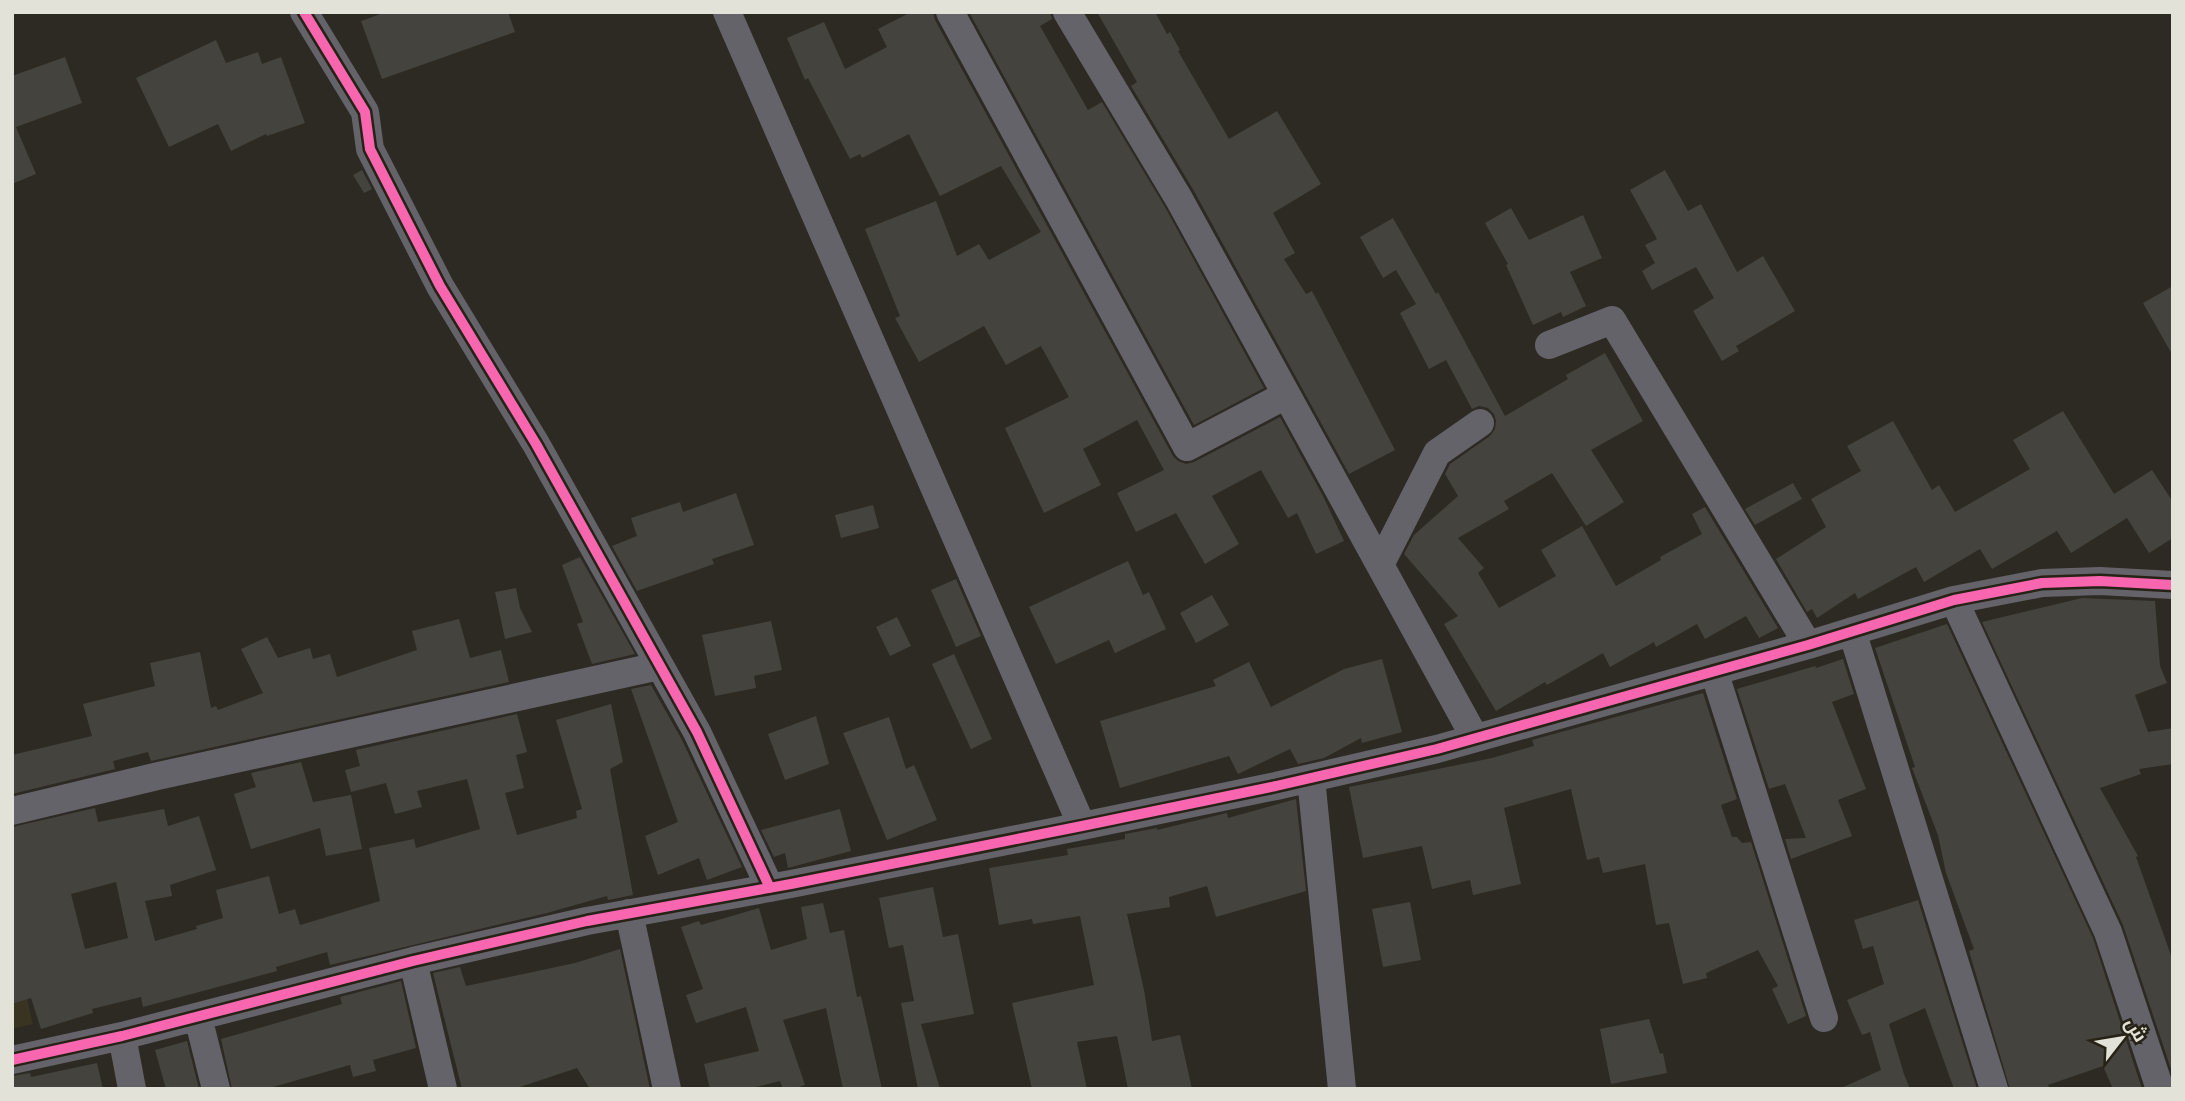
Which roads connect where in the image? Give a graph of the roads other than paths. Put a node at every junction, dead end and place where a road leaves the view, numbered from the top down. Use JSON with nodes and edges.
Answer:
{"nodes":[{"id":1,"x":304,"y":12,"type":"edge"},
{"id":2,"x":727,"y":12,"type":"edge"},
{"id":3,"x":950,"y":12,"type":"edge"},
{"id":4,"x":1067,"y":12,"type":"edge"},
{"id":5,"x":1549,"y":345,"type":"dead end"},
{"id":6,"x":1286,"y":395,"type":"junction"},
{"id":7,"x":1480,"y":423,"type":"dead end"},
{"id":8,"x":1380,"y":565,"type":"junction"},
{"id":9,"x":2173,"y":586,"type":"edge"},
{"id":10,"x":1954,"y":600,"type":"junction"},
{"id":11,"x":1852,"y":631,"type":"junction"},
{"id":12,"x":1808,"y":645,"type":"junction"},
{"id":13,"x":659,"y":666,"type":"junction"},
{"id":14,"x":1714,"y":671,"type":"junction"},
{"id":15,"x":1475,"y":738,"type":"junction"},
{"id":16,"x":1311,"y":778,"type":"junction"},
{"id":17,"x":12,"y":811,"type":"edge"},
{"id":18,"x":1082,"y":826,"type":"junction"},
{"id":19,"x":771,"y":888,"type":"junction"},
{"id":20,"x":629,"y":913,"type":"junction"},
{"id":21,"x":413,"y":961,"type":"junction"},
{"id":22,"x":198,"y":1017,"type":"junction"},
{"id":23,"x":1824,"y":1017,"type":"dead end"},
{"id":24,"x":122,"y":1036,"type":"junction"},
{"id":25,"x":12,"y":1060,"type":"edge"},
{"id":26,"x":132,"y":1089,"type":"edge"},
{"id":27,"x":216,"y":1089,"type":"edge"},
{"id":28,"x":443,"y":1089,"type":"edge"},
{"id":29,"x":667,"y":1089,"type":"edge"},
{"id":30,"x":1342,"y":1089,"type":"edge"},
{"id":31,"x":1994,"y":1089,"type":"edge"},
{"id":32,"x":2161,"y":1089,"type":"edge"}],
"edges":[{"from":1,"to":13,"type":"street"},
{"from":2,"to":18,"type":"street"},
{"from":3,"to":6,"type":"street"},
{"from":4,"to":6,"type":"street"},
{"from":5,"to":12,"type":"street"},
{"from":6,"to":8,"type":"street"},
{"from":7,"to":8,"type":"street"},
{"from":8,"to":15,"type":"street"},
{"from":9,"to":10,"type":"street"},
{"from":10,"to":11,"type":"street"},
{"from":10,"to":32,"type":"street"},
{"from":11,"to":12,"type":"street"},
{"from":11,"to":31,"type":"street"},
{"from":12,"to":14,"type":"street"},
{"from":13,"to":17,"type":"street"},
{"from":13,"to":19,"type":"street"},
{"from":14,"to":15,"type":"street"},
{"from":14,"to":23,"type":"street"},
{"from":15,"to":16,"type":"street"},
{"from":16,"to":18,"type":"street"},
{"from":16,"to":30,"type":"street"},
{"from":18,"to":19,"type":"street"},
{"from":19,"to":20,"type":"street"},
{"from":20,"to":21,"type":"street"},
{"from":20,"to":29,"type":"street"},
{"from":21,"to":22,"type":"street"},
{"from":21,"to":28,"type":"street"},
{"from":22,"to":24,"type":"street"},
{"from":22,"to":27,"type":"street"},
{"from":24,"to":25,"type":"street"},
{"from":24,"to":26,"type":"street"}]}
